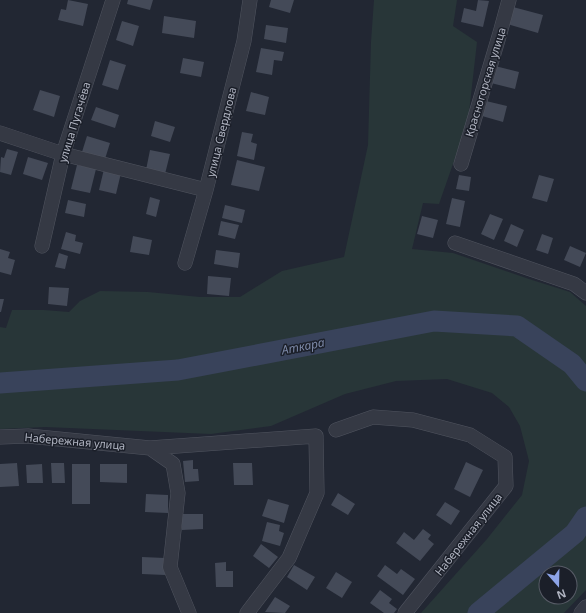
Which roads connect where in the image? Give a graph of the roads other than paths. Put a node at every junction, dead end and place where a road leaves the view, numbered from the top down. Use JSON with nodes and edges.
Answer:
{"nodes":[{"id":1,"x":113,"y":0,"type":"edge"},
{"id":2,"x":250,"y":0,"type":"edge"},
{"id":3,"x":509,"y":0,"type":"edge"},
{"id":4,"x":0,"y":133,"type":"edge"},
{"id":5,"x":63,"y":154,"type":"junction"},
{"id":6,"x":461,"y":164,"type":"dead end"},
{"id":7,"x":206,"y":190,"type":"junction"},
{"id":8,"x":455,"y":243,"type":"dead end"},
{"id":9,"x":42,"y":246,"type":"dead end"},
{"id":10,"x":185,"y":263,"type":"dead end"},
{"id":11,"x":586,"y":294,"type":"edge"},
{"id":12,"x":336,"y":430,"type":"dead end"},
{"id":13,"x":0,"y":437,"type":"edge"},
{"id":14,"x":150,"y":448,"type":"junction"},
{"id":15,"x":586,"y":607,"type":"edge"},
{"id":16,"x":189,"y":613,"type":"edge"},
{"id":17,"x":247,"y":613,"type":"edge"},
{"id":18,"x":405,"y":613,"type":"edge"},
{"id":19,"x":581,"y":613,"type":"edge"}],
"edges":[{"from":1,"to":5,"type":"street","name":"улица Пугачёва"},
{"from":2,"to":7,"type":"street","name":"улица Свердлова"},
{"from":3,"to":6,"type":"street","name":"Красногорская улица"},
{"from":4,"to":5,"type":"street"},
{"from":5,"to":7,"type":"street"},
{"from":5,"to":9,"type":"street","name":"улица Пугачёва"},
{"from":7,"to":10,"type":"street","name":"улица Свердлова"},
{"from":8,"to":11,"type":"street"},
{"from":12,"to":18,"type":"street","name":"Набережная улица"},
{"from":13,"to":14,"type":"street","name":"Набережная улица"},
{"from":14,"to":16,"type":"street"},
{"from":14,"to":17,"type":"street","name":"Набережная улица"},
{"from":15,"to":19,"type":"street"}]}
